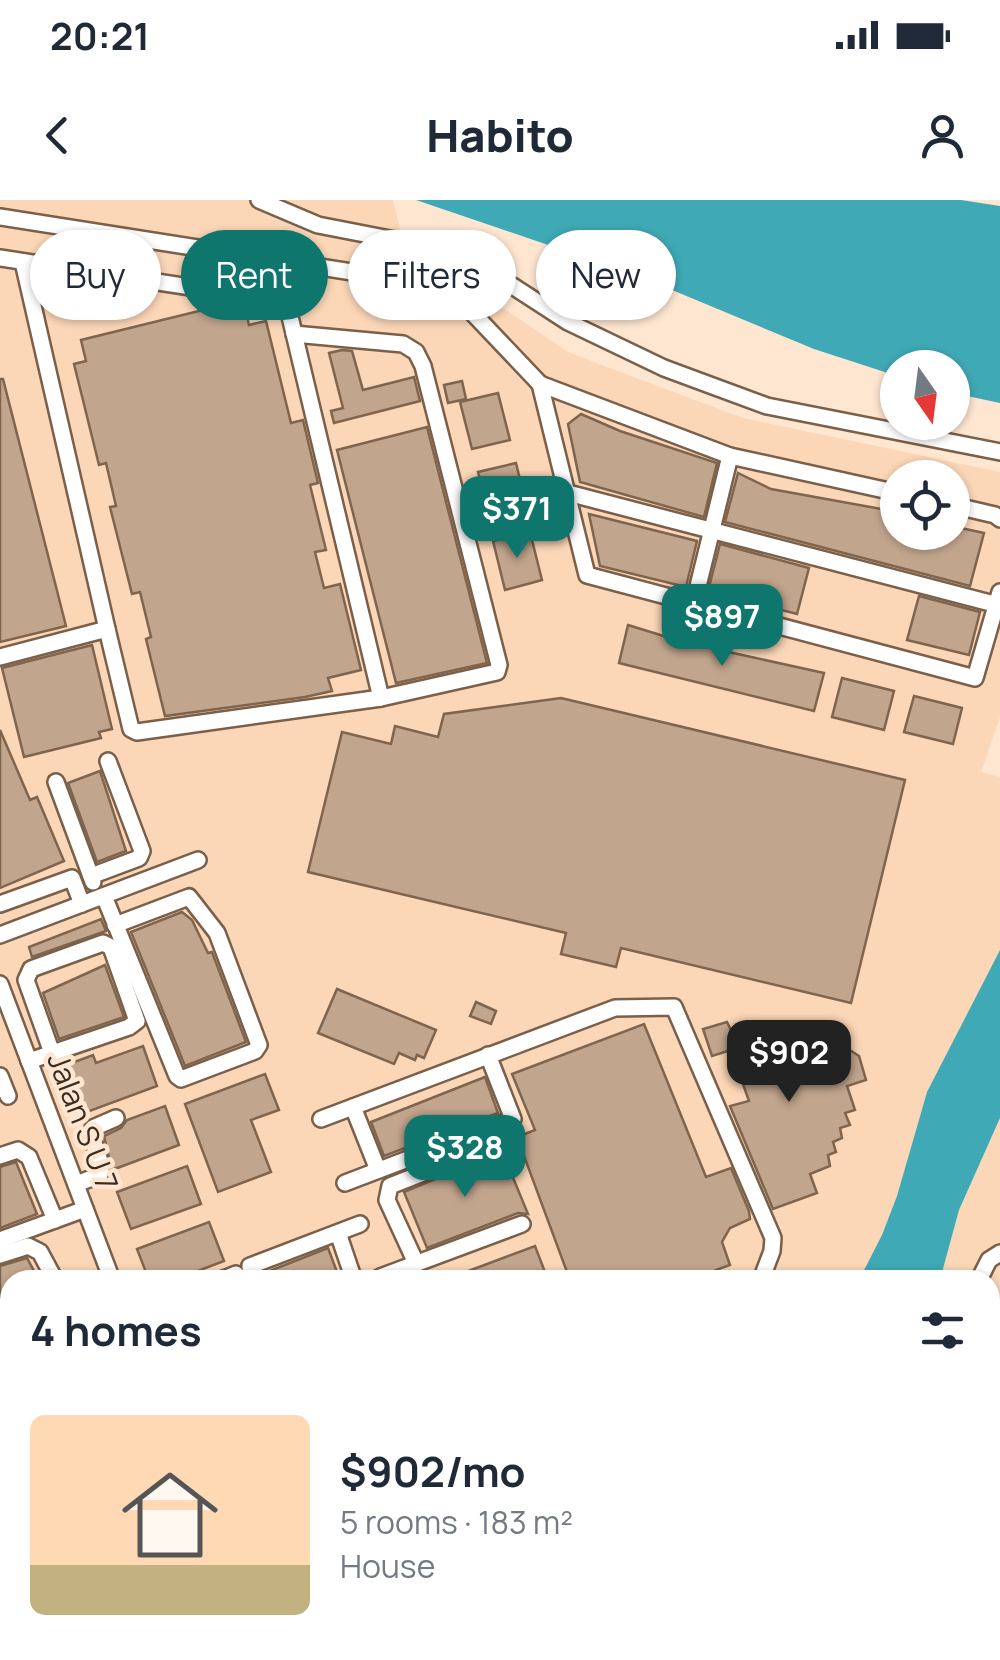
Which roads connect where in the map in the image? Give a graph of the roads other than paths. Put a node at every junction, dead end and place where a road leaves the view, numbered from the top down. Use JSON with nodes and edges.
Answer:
{"nodes":[{"id":1,"x":260,"y":200,"type":"edge"},
{"id":2,"x":0,"y":217,"type":"edge"},
{"id":3,"x":0,"y":258,"type":"edge"},
{"id":4,"x":23,"y":262,"type":"junction"},
{"id":5,"x":294,"y":334,"type":"junction"},
{"id":6,"x":540,"y":384,"type":"junction"},
{"id":7,"x":1000,"y":452,"type":"edge"},
{"id":8,"x":730,"y":456,"type":"junction"},
{"id":9,"x":880,"y":489,"type":"edge"},
{"id":10,"x":568,"y":493,"type":"junction"},
{"id":11,"x":970,"y":509,"type":"edge"},
{"id":12,"x":1000,"y":519,"type":"edge"},
{"id":13,"x":711,"y":530,"type":"junction"},
{"id":14,"x":999,"y":599,"type":"edge"},
{"id":15,"x":692,"y":603,"type":"junction"},
{"id":16,"x":107,"y":629,"type":"junction"},
{"id":17,"x":687,"y":632,"type":"dead end"},
{"id":18,"x":0,"y":657,"type":"edge"},
{"id":19,"x":381,"y":698,"type":"junction"},
{"id":20,"x":108,"y":761,"type":"dead end"},
{"id":21,"x":56,"y":782,"type":"dead end"},
{"id":22,"x":198,"y":860,"type":"dead end"},
{"id":23,"x":90,"y":876,"type":"junction"},
{"id":24,"x":95,"y":899,"type":"junction"},
{"id":25,"x":0,"y":904,"type":"edge"},
{"id":26,"x":115,"y":925,"type":"junction"},
{"id":27,"x":1,"y":930,"type":"edge"},
{"id":28,"x":0,"y":984,"type":"edge"},
{"id":29,"x":52,"y":1053,"type":"junction"},
{"id":30,"x":488,"y":1055,"type":"junction"},
{"id":31,"x":29,"y":1061,"type":"junction"},
{"id":32,"x":0,"y":1076,"type":"edge"},
{"id":33,"x":8,"y":1096,"type":"dead end"},
{"id":34,"x":353,"y":1107,"type":"junction"},
{"id":35,"x":116,"y":1118,"type":"dead end"},
{"id":36,"x":321,"y":1120,"type":"dead end"},
{"id":37,"x":491,"y":1146,"type":"dead end"},
{"id":38,"x":0,"y":1156,"type":"edge"},
{"id":39,"x":378,"y":1170,"type":"junction"},
{"id":40,"x":345,"y":1183,"type":"dead end"},
{"id":41,"x":76,"y":1184,"type":"junction"},
{"id":42,"x":86,"y":1208,"type":"junction"},
{"id":43,"x":55,"y":1220,"type":"junction"},
{"id":44,"x":360,"y":1224,"type":"dead end"},
{"id":45,"x":522,"y":1224,"type":"dead end"},
{"id":46,"x":338,"y":1233,"type":"junction"},
{"id":47,"x":0,"y":1240,"type":"edge"},
{"id":48,"x":0,"y":1255,"type":"edge"},
{"id":49,"x":416,"y":1263,"type":"junction"},
{"id":50,"x":50,"y":1270,"type":"edge"},
{"id":51,"x":108,"y":1270,"type":"edge"},
{"id":52,"x":250,"y":1270,"type":"edge"},
{"id":53,"x":351,"y":1270,"type":"edge"},
{"id":54,"x":398,"y":1270,"type":"edge"},
{"id":55,"x":765,"y":1270,"type":"edge"}],
"edges":[{"from":1,"to":7,"type":"street"},
{"from":2,"to":6,"type":"street"},
{"from":3,"to":4,"type":"street"},
{"from":4,"to":5,"type":"street"},
{"from":4,"to":16,"type":"street"},
{"from":5,"to":19,"type":"street"},
{"from":5,"to":19,"type":"street"},
{"from":6,"to":8,"type":"street"},
{"from":6,"to":10,"type":"street"},
{"from":8,"to":9,"type":"street"},
{"from":8,"to":13,"type":"street"},
{"from":10,"to":13,"type":"street"},
{"from":10,"to":15,"type":"street"},
{"from":11,"to":12,"type":"street"},
{"from":13,"to":14,"type":"street"},
{"from":13,"to":15,"type":"street"},
{"from":14,"to":15,"type":"street"},
{"from":15,"to":17,"type":"street"},
{"from":16,"to":18,"type":"street"},
{"from":16,"to":19,"type":"street"},
{"from":20,"to":23,"type":"street"},
{"from":21,"to":23,"type":"street"},
{"from":22,"to":24,"type":"street"},
{"from":23,"to":24,"type":"street"},
{"from":24,"to":25,"type":"street"},
{"from":24,"to":26,"type":"street"},
{"from":24,"to":27,"type":"street"},
{"from":26,"to":26,"type":"street"},
{"from":28,"to":31,"type":"street","name":"Jalan S U 7"},
{"from":29,"to":29,"type":"street"},
{"from":29,"to":31,"type":"street"},
{"from":30,"to":34,"type":"street"},
{"from":30,"to":39,"type":"street"},
{"from":30,"to":55,"type":"street"},
{"from":31,"to":41,"type":"street","name":"Jalan S U 7"},
{"from":32,"to":33,"type":"street"},
{"from":34,"to":36,"type":"street"},
{"from":34,"to":39,"type":"street"},
{"from":35,"to":41,"type":"street"},
{"from":37,"to":49,"type":"street"},
{"from":38,"to":43,"type":"street"},
{"from":39,"to":40,"type":"street"},
{"from":41,"to":42,"type":"street","name":"Jalan S U 7"},
{"from":42,"to":43,"type":"street"},
{"from":42,"to":51,"type":"street","name":"Jalan S U 7"},
{"from":43,"to":47,"type":"street"},
{"from":44,"to":46,"type":"street"},
{"from":45,"to":49,"type":"street"},
{"from":46,"to":52,"type":"street"},
{"from":46,"to":53,"type":"street"},
{"from":48,"to":50,"type":"street"},
{"from":49,"to":54,"type":"street"}]}
